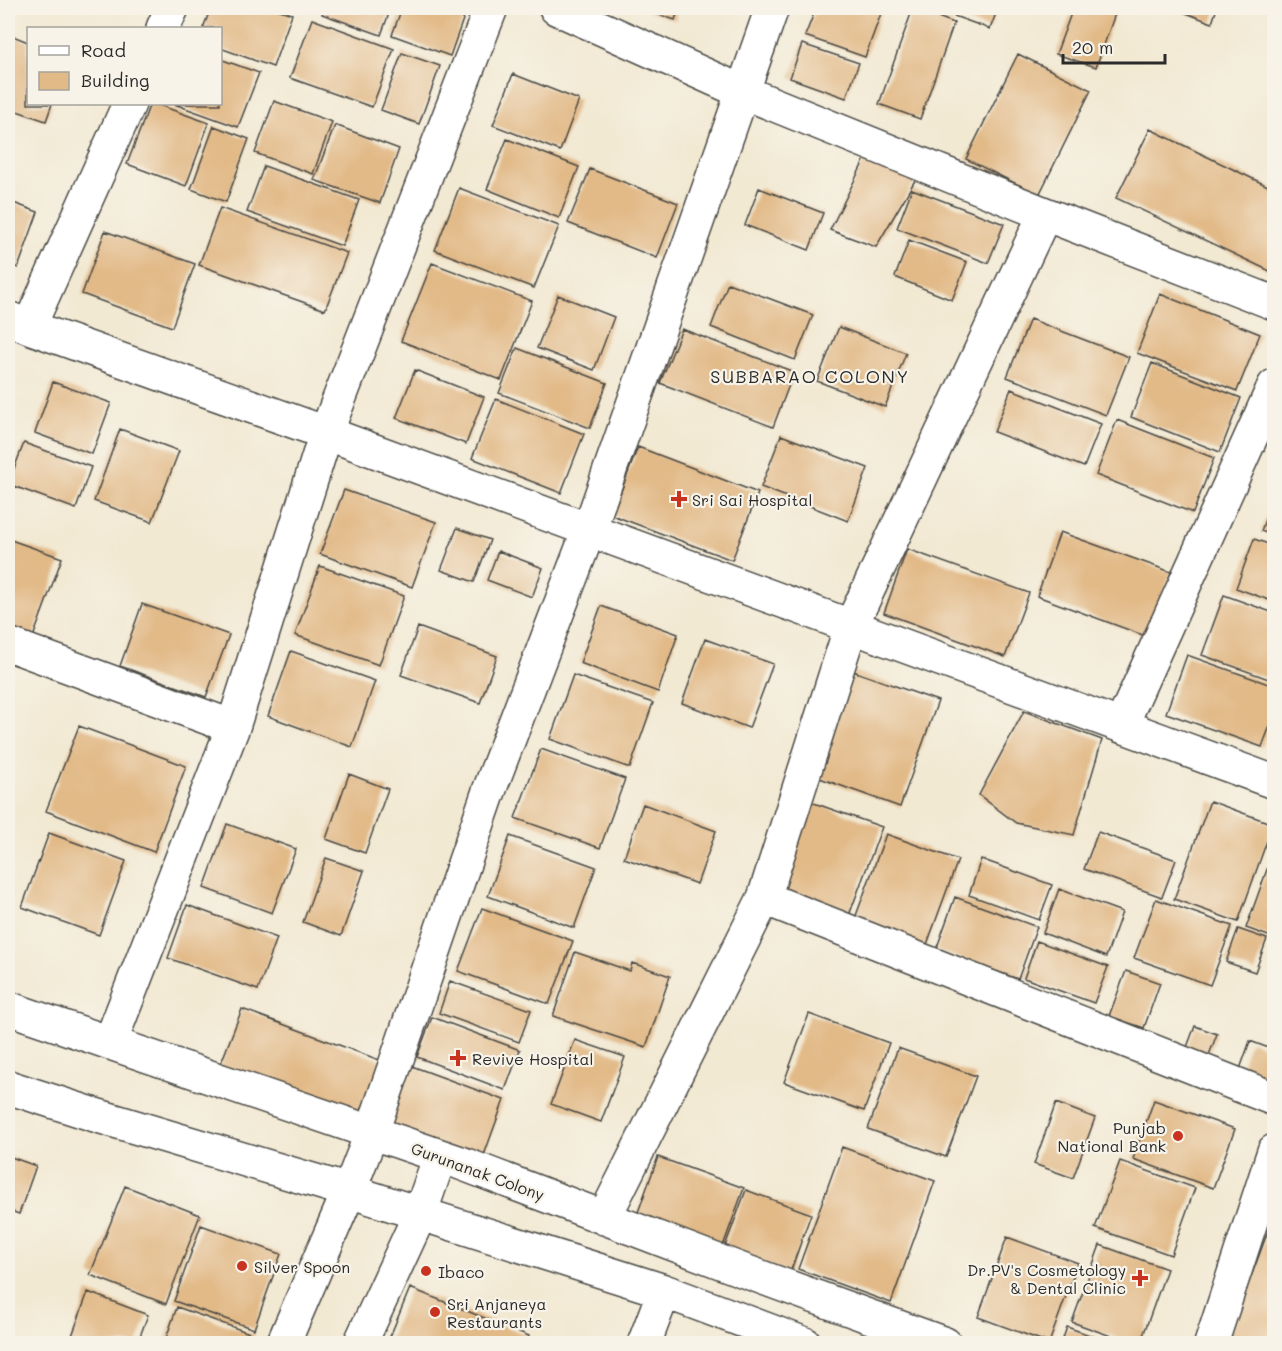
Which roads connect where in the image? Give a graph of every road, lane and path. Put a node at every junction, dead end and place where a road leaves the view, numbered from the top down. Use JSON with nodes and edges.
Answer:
{"nodes":[{"id":1,"x":172,"y":8,"type":"edge"},
{"id":2,"x":491,"y":8,"type":"edge"},
{"id":3,"x":556,"y":8,"type":"edge"},
{"id":4,"x":772,"y":8,"type":"edge"},
{"id":5,"x":163,"y":27,"type":"edge"},
{"id":6,"x":743,"y":92,"type":"junction"},
{"id":7,"x":128,"y":105,"type":"edge"},
{"id":8,"x":1045,"y":214,"type":"junction"},
{"id":9,"x":1275,"y":303,"type":"edge"},
{"id":10,"x":18,"y":322,"type":"edge"},
{"id":11,"x":1275,"y":386,"type":"edge"},
{"id":12,"x":326,"y":433,"type":"junction"},
{"id":13,"x":589,"y":530,"type":"junction"},
{"id":14,"x":851,"y":626,"type":"junction"},
{"id":15,"x":8,"y":644,"type":"edge"},
{"id":16,"x":1121,"y":726,"type":"junction"},
{"id":17,"x":233,"y":727,"type":"junction"},
{"id":18,"x":1275,"y":782,"type":"edge"},
{"id":19,"x":764,"y":898,"type":"junction"},
{"id":20,"x":8,"y":1008,"type":"edge"},
{"id":21,"x":110,"y":1043,"type":"junction"},
{"id":22,"x":8,"y":1088,"type":"edge"},
{"id":23,"x":1275,"y":1099,"type":"edge"},
{"id":24,"x":372,"y":1132,"type":"junction"},
{"id":25,"x":1275,"y":1151,"type":"edge"},
{"id":26,"x":440,"y":1156,"type":"junction"},
{"id":27,"x":350,"y":1191,"type":"junction"},
{"id":28,"x":420,"y":1214,"type":"junction"},
{"id":29,"x":604,"y":1218,"type":"junction"},
{"id":30,"x":664,"y":1291,"type":"junction"},
{"id":31,"x":283,"y":1344,"type":"edge"},
{"id":32,"x":360,"y":1344,"type":"edge"},
{"id":33,"x":644,"y":1344,"type":"edge"},
{"id":34,"x":805,"y":1344,"type":"edge"},
{"id":35,"x":945,"y":1344,"type":"edge"},
{"id":36,"x":1211,"y":1344,"type":"edge"}],
"edges":[{"from":1,"to":5,"type":"street"},
{"from":2,"to":12,"type":"street"},
{"from":3,"to":6,"type":"street"},
{"from":4,"to":6,"type":"street"},
{"from":6,"to":8,"type":"street"},
{"from":6,"to":13,"type":"street"},
{"from":7,"to":10,"type":"street"},
{"from":8,"to":9,"type":"street"},
{"from":8,"to":14,"type":"street"},
{"from":10,"to":12,"type":"street"},
{"from":11,"to":16,"type":"street"},
{"from":12,"to":13,"type":"street"},
{"from":12,"to":17,"type":"street"},
{"from":13,"to":14,"type":"street"},
{"from":13,"to":24,"type":"street"},
{"from":14,"to":16,"type":"street"},
{"from":14,"to":19,"type":"street"},
{"from":15,"to":17,"type":"street"},
{"from":16,"to":18,"type":"street"},
{"from":17,"to":21,"type":"street"},
{"from":19,"to":23,"type":"street"},
{"from":19,"to":29,"type":"street"},
{"from":20,"to":21,"type":"street","name":"Gurunanak Colony"},
{"from":21,"to":24,"type":"street","name":"Gurunanak Colony"},
{"from":22,"to":27,"type":"street"},
{"from":24,"to":26,"type":"street","name":"Gurunanak Colony"},
{"from":24,"to":27,"type":"street"},
{"from":25,"to":36,"type":"street"},
{"from":26,"to":28,"type":"street"},
{"from":26,"to":29,"type":"street","name":"Gurunanak Colony"},
{"from":27,"to":28,"type":"street"},
{"from":27,"to":31,"type":"street"},
{"from":28,"to":30,"type":"street"},
{"from":28,"to":32,"type":"street"},
{"from":29,"to":35,"type":"street","name":"Gurunanak Colony"},
{"from":30,"to":33,"type":"street"},
{"from":30,"to":34,"type":"street"}]}
